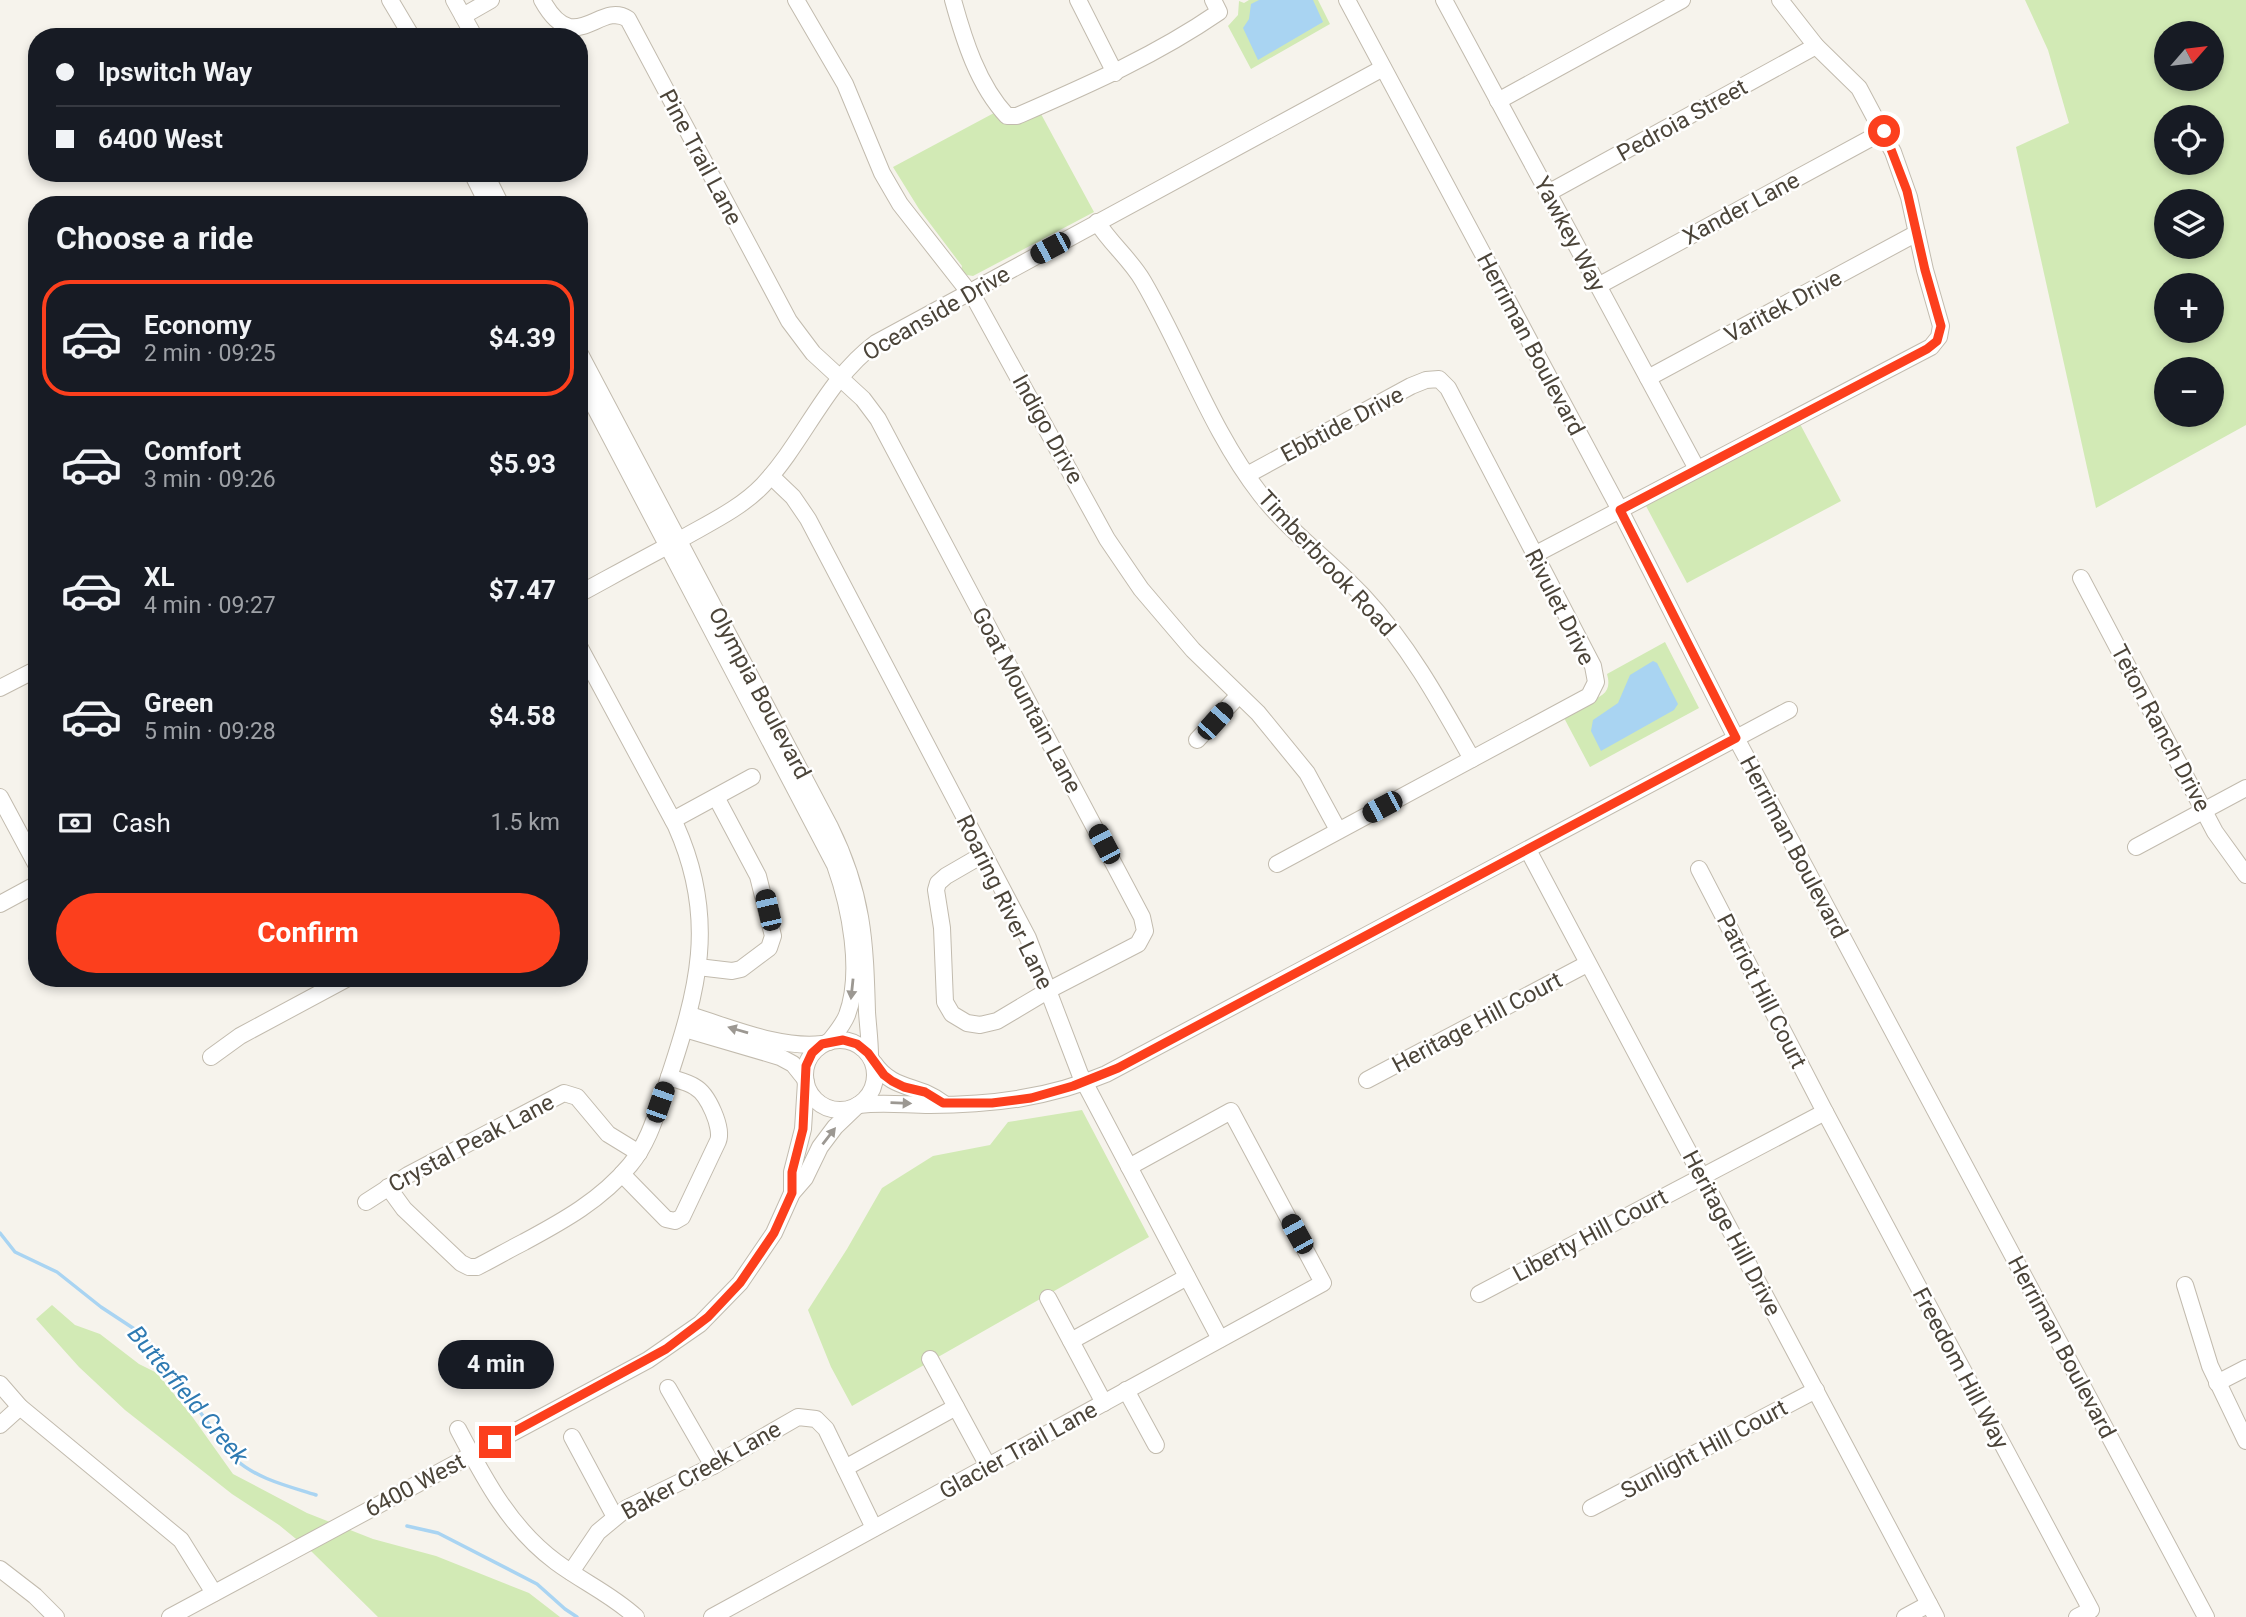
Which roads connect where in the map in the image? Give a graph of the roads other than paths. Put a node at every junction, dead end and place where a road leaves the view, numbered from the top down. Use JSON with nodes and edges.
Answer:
{"nodes":[{"id":1,"x":390,"y":0,"type":"edge"},
{"id":2,"x":454,"y":0,"type":"edge"},
{"id":3,"x":491,"y":0,"type":"edge"},
{"id":4,"x":542,"y":0,"type":"edge"},
{"id":5,"x":796,"y":0,"type":"edge"},
{"id":6,"x":953,"y":0,"type":"edge"},
{"id":7,"x":1079,"y":0,"type":"edge"},
{"id":8,"x":1347,"y":0,"type":"edge"},
{"id":9,"x":1682,"y":0,"type":"edge"},
{"id":10,"x":1780,"y":0,"type":"edge"},
{"id":11,"x":1450,"y":2,"type":"edge"},
{"id":12,"x":1216,"y":6,"type":"edge"},
{"id":13,"x":398,"y":16,"type":"junction"},
{"id":14,"x":463,"y":16,"type":"junction"},
{"id":15,"x":400,"y":28,"type":"edge"},
{"id":16,"x":406,"y":28,"type":"edge"},
{"id":17,"x":470,"y":28,"type":"edge"},
{"id":18,"x":1816,"y":46,"type":"junction"},
{"id":19,"x":1383,"y":68,"type":"junction"},
{"id":20,"x":1115,"y":74,"type":"junction"},
{"id":21,"x":1498,"y":101,"type":"junction"},
{"id":22,"x":1884,"y":131,"type":"junction"},
{"id":23,"x":1548,"y":194,"type":"junction"},
{"id":24,"x":1097,"y":222,"type":"junction"},
{"id":25,"x":1917,"y":233,"type":"junction"},
{"id":26,"x":1598,"y":286,"type":"junction"},
{"id":27,"x":969,"y":292,"type":"junction"},
{"id":28,"x":588,"y":370,"type":"edge"},
{"id":29,"x":840,"y":377,"type":"junction"},
{"id":30,"x":1439,"y":379,"type":"joint"},
{"id":31,"x":1648,"y":379,"type":"junction"},
{"id":32,"x":588,"y":393,"type":"edge"},
{"id":33,"x":1697,"y":469,"type":"junction"},
{"id":34,"x":1247,"y":475,"type":"junction"},
{"id":35,"x":771,"y":476,"type":"junction"},
{"id":36,"x":1620,"y":510,"type":"junction"},
{"id":37,"x":673,"y":543,"type":"junction"},
{"id":38,"x":1534,"y":555,"type":"junction"},
{"id":39,"x":2081,"y":578,"type":"dead end"},
{"id":40,"x":588,"y":589,"type":"edge"},
{"id":41,"x":588,"y":663,"type":"edge"},
{"id":42,"x":28,"y":674,"type":"edge"},
{"id":43,"x":0,"y":688,"type":"edge"},
{"id":44,"x":1239,"y":695,"type":"junction"},
{"id":45,"x":1789,"y":710,"type":"dead end"},
{"id":46,"x":1736,"y":738,"type":"junction"},
{"id":47,"x":1197,"y":740,"type":"dead end"},
{"id":48,"x":1472,"y":759,"type":"junction"},
{"id":49,"x":752,"y":777,"type":"dead end"},
{"id":50,"x":2246,"y":788,"type":"edge"},
{"id":51,"x":0,"y":797,"type":"edge"},
{"id":52,"x":716,"y":797,"type":"junction"},
{"id":53,"x":2204,"y":810,"type":"junction"},
{"id":54,"x":673,"y":820,"type":"junction"},
{"id":55,"x":1338,"y":831,"type":"junction"},
{"id":56,"x":2136,"y":847,"type":"dead end"},
{"id":57,"x":28,"y":849,"type":"edge"},
{"id":58,"x":1528,"y":850,"type":"junction"},
{"id":59,"x":984,"y":854,"type":"junction"},
{"id":60,"x":1277,"y":864,"type":"dead end"},
{"id":61,"x":1699,"y":869,"type":"dead end"},
{"id":62,"x":2246,"y":875,"type":"edge"},
{"id":63,"x":28,"y":889,"type":"edge"},
{"id":64,"x":0,"y":904,"type":"edge"},
{"id":65,"x":1587,"y":964,"type":"junction"},
{"id":66,"x":698,"y":967,"type":"junction"},
{"id":67,"x":331,"y":987,"type":"edge"},
{"id":68,"x":1049,"y":990,"type":"junction"},
{"id":69,"x":687,"y":1022,"type":"junction"},
{"id":70,"x":826,"y":1043,"type":"junction"},
{"id":71,"x":211,"y":1057,"type":"dead end"},
{"id":72,"x":871,"y":1058,"type":"junction"},
{"id":73,"x":669,"y":1077,"type":"junction"},
{"id":74,"x":806,"y":1080,"type":"junction"},
{"id":75,"x":1367,"y":1080,"type":"dead end"},
{"id":76,"x":1084,"y":1082,"type":"junction"},
{"id":77,"x":943,"y":1103,"type":"junction"},
{"id":78,"x":858,"y":1105,"type":"junction"},
{"id":79,"x":1825,"y":1112,"type":"junction"},
{"id":80,"x":639,"y":1153,"type":"junction"},
{"id":81,"x":1129,"y":1167,"type":"junction"},
{"id":82,"x":622,"y":1174,"type":"junction"},
{"id":83,"x":1702,"y":1177,"type":"junction"},
{"id":84,"x":388,"y":1187,"type":"junction"},
{"id":85,"x":792,"y":1193,"type":"junction"},
{"id":86,"x":366,"y":1202,"type":"dead end"},
{"id":87,"x":1187,"y":1278,"type":"junction"},
{"id":88,"x":2185,"y":1285,"type":"dead end"},
{"id":89,"x":1479,"y":1294,"type":"dead end"},
{"id":90,"x":1048,"y":1298,"type":"dead end"},
{"id":91,"x":1220,"y":1339,"type":"junction"},
{"id":92,"x":1071,"y":1341,"type":"junction"},
{"id":93,"x":930,"y":1359,"type":"dead end"},
{"id":94,"x":2246,"y":1368,"type":"edge"},
{"id":95,"x":2217,"y":1383,"type":"junction"},
{"id":96,"x":0,"y":1384,"type":"edge"},
{"id":97,"x":668,"y":1388,"type":"dead end"},
{"id":98,"x":1126,"y":1390,"type":"junction"},
{"id":99,"x":1816,"y":1390,"type":"junction"},
{"id":100,"x":1104,"y":1403,"type":"junction"},
{"id":101,"x":20,"y":1407,"type":"junction"},
{"id":102,"x":956,"y":1407,"type":"junction"},
{"id":103,"x":0,"y":1425,"type":"edge"},
{"id":104,"x":458,"y":1429,"type":"dead end"},
{"id":105,"x":572,"y":1437,"type":"dead end"},
{"id":106,"x":2246,"y":1441,"type":"edge"},
{"id":107,"x":1156,"y":1445,"type":"dead end"},
{"id":108,"x":472,"y":1455,"type":"junction"},
{"id":109,"x":713,"y":1466,"type":"junction"},
{"id":110,"x":988,"y":1466,"type":"junction"},
{"id":111,"x":845,"y":1468,"type":"junction"},
{"id":112,"x":1591,"y":1508,"type":"dead end"},
{"id":113,"x":615,"y":1517,"type":"junction"},
{"id":114,"x":874,"y":1528,"type":"junction"},
{"id":115,"x":0,"y":1570,"type":"edge"},
{"id":116,"x":571,"y":1572,"type":"junction"},
{"id":117,"x":214,"y":1593,"type":"junction"},
{"id":118,"x":1933,"y":1611,"type":"edge"},
{"id":119,"x":56,"y":1617,"type":"edge"},
{"id":120,"x":170,"y":1617,"type":"edge"},
{"id":121,"x":636,"y":1617,"type":"edge"},
{"id":122,"x":712,"y":1617,"type":"edge"},
{"id":123,"x":1905,"y":1617,"type":"edge"},
{"id":124,"x":2077,"y":1617,"type":"edge"},
{"id":125,"x":2206,"y":1617,"type":"edge"}],
"edges":[{"from":1,"to":13,"type":"street"},
{"from":2,"to":14,"type":"street"},
{"from":3,"to":14,"type":"street"},
{"from":4,"to":29,"type":"street","name":"Pine Trail Lane"},
{"from":5,"to":27,"type":"street","name":"Indigo Drive"},
{"from":6,"to":20,"type":"street"},
{"from":7,"to":20,"type":"street"},
{"from":8,"to":19,"type":"street","name":"Herriman Boulevard"},
{"from":9,"to":21,"type":"street"},
{"from":10,"to":18,"type":"street"},
{"from":11,"to":21,"type":"street","name":"Yawkey Way"},
{"from":12,"to":20,"type":"street"},
{"from":13,"to":15,"type":"street"},
{"from":13,"to":16,"type":"street"},
{"from":14,"to":17,"type":"street"},
{"from":18,"to":22,"type":"street"},
{"from":18,"to":23,"type":"street","name":"Pedroia Street"},
{"from":19,"to":24,"type":"street","name":"Oceanside Drive"},
{"from":19,"to":36,"type":"street","name":"Herriman Boulevard"},
{"from":21,"to":23,"type":"street","name":"Yawkey Way"},
{"from":22,"to":25,"type":"street"},
{"from":22,"to":26,"type":"street","name":"Xander Lane"},
{"from":23,"to":26,"type":"street","name":"Yawkey Way"},
{"from":24,"to":27,"type":"street","name":"Oceanside Drive"},
{"from":24,"to":34,"type":"street","name":"Timberbrook Road"},
{"from":25,"to":31,"type":"street","name":"Varitek Drive"},
{"from":25,"to":33,"type":"street"},
{"from":26,"to":31,"type":"street","name":"Yawkey Way"},
{"from":27,"to":29,"type":"street","name":"Oceanside Drive"},
{"from":27,"to":44,"type":"street","name":"Indigo Drive"},
{"from":28,"to":37,"type":"street","name":"Olympia Boulevard"},
{"from":29,"to":35,"type":"street","name":"Oceanside Drive"},
{"from":29,"to":68,"type":"street","name":"Goat Mountain Lane"},
{"from":30,"to":34,"type":"street","name":"Ebbtide Drive"},
{"from":30,"to":38,"type":"street","name":"Rivulet Drive"},
{"from":31,"to":33,"type":"street","name":"Yawkey Way"},
{"from":32,"to":37,"type":"street","name":"Olympia Boulevard"},
{"from":33,"to":36,"type":"street"},
{"from":34,"to":48,"type":"street","name":"Timberbrook Road"},
{"from":35,"to":37,"type":"street","name":"Oceanside Drive"},
{"from":35,"to":59,"type":"street","name":"Roaring River Lane"},
{"from":36,"to":38,"type":"street"},
{"from":36,"to":46,"type":"street","name":"Herriman Boulevard"},
{"from":37,"to":40,"type":"street","name":"Oceanside Drive"},
{"from":37,"to":70,"type":"street","name":"Olympia Boulevard","one_way":true},
{"from":37,"to":72,"type":"street","name":"Olympia Boulevard"},
{"from":38,"to":48,"type":"street","name":"Rivulet Drive"},
{"from":39,"to":53,"type":"street","name":"Teton Ranch Drive"},
{"from":41,"to":54,"type":"street"},
{"from":42,"to":43,"type":"street"},
{"from":44,"to":47,"type":"street"},
{"from":44,"to":55,"type":"street","name":"Indigo Drive"},
{"from":45,"to":46,"type":"street"},
{"from":46,"to":58,"type":"street"},
{"from":46,"to":125,"type":"street","name":"Herriman Boulevard"},
{"from":48,"to":55,"type":"street","name":"Rivulet Drive"},
{"from":49,"to":52,"type":"street"},
{"from":50,"to":53,"type":"street"},
{"from":51,"to":57,"type":"street"},
{"from":52,"to":54,"type":"street"},
{"from":52,"to":66,"type":"street"},
{"from":53,"to":56,"type":"street"},
{"from":53,"to":62,"type":"street","name":"Teton Ranch Drive"},
{"from":54,"to":66,"type":"street"},
{"from":55,"to":60,"type":"street","name":"Rivulet Drive"},
{"from":58,"to":65,"type":"street","name":"Heritage Hill Drive"},
{"from":58,"to":76,"type":"street"},
{"from":59,"to":68,"type":"street","name":"Roaring River Lane"},
{"from":59,"to":68,"type":"street","name":"Goat Mountain Lane"},
{"from":61,"to":79,"type":"street","name":"Patriot Hill Court"},
{"from":63,"to":64,"type":"street"},
{"from":65,"to":75,"type":"street","name":"Heritage Hill Court"},
{"from":65,"to":83,"type":"street","name":"Heritage Hill Drive"},
{"from":66,"to":69,"type":"street"},
{"from":67,"to":71,"type":"street"},
{"from":68,"to":76,"type":"street","name":"Roaring River Lane"},
{"from":70,"to":69,"type":"street","one_way":true},
{"from":69,"to":73,"type":"street"},
{"from":69,"to":74,"type":"street"},
{"from":70,"to":72,"type":"street"},
{"from":70,"to":74,"type":"street"},
{"from":72,"to":77,"type":"street"},
{"from":72,"to":78,"type":"street"},
{"from":73,"to":80,"type":"street"},
{"from":73,"to":82,"type":"street"},
{"from":74,"to":78,"type":"street"},
{"from":74,"to":85,"type":"street","name":"6400 West"},
{"from":76,"to":77,"type":"street"},
{"from":76,"to":81,"type":"street","name":"Roaring River Lane"},
{"from":78,"to":77,"type":"street","one_way":true},
{"from":85,"to":78,"type":"street","name":"6400 West","one_way":true},
{"from":79,"to":83,"type":"street","name":"Liberty Hill Court"},
{"from":79,"to":124,"type":"street","name":"Freedom Hill Way"},
{"from":80,"to":82,"type":"street"},
{"from":80,"to":84,"type":"street","name":"Crystal Peak Lane"},
{"from":81,"to":87,"type":"street","name":"Roaring River Lane"},
{"from":81,"to":91,"type":"street","name":"Glacier Trail Lane"},
{"from":82,"to":84,"type":"street"},
{"from":83,"to":89,"type":"street","name":"Liberty Hill Court"},
{"from":83,"to":99,"type":"street","name":"Heritage Hill Drive"},
{"from":84,"to":86,"type":"street","name":"Crystal Peak Lane"},
{"from":85,"to":108,"type":"street","name":"6400 West"},
{"from":87,"to":91,"type":"street","name":"Roaring River Lane"},
{"from":87,"to":92,"type":"street"},
{"from":88,"to":95,"type":"street"},
{"from":90,"to":92,"type":"street"},
{"from":91,"to":98,"type":"street","name":"Glacier Trail Lane"},
{"from":92,"to":100,"type":"street"},
{"from":93,"to":102,"type":"street"},
{"from":94,"to":95,"type":"street"},
{"from":95,"to":106,"type":"street"},
{"from":96,"to":101,"type":"street"},
{"from":97,"to":109,"type":"street"},
{"from":98,"to":100,"type":"street","name":"Glacier Trail Lane"},
{"from":98,"to":107,"type":"street"},
{"from":99,"to":112,"type":"street","name":"Sunlight Hill Court"},
{"from":99,"to":118,"type":"street","name":"Heritage Hill Drive"},
{"from":100,"to":110,"type":"street","name":"Glacier Trail Lane"},
{"from":101,"to":103,"type":"street"},
{"from":101,"to":117,"type":"street"},
{"from":102,"to":110,"type":"street"},
{"from":102,"to":111,"type":"street"},
{"from":104,"to":108,"type":"street"},
{"from":105,"to":113,"type":"street"},
{"from":108,"to":116,"type":"street"},
{"from":108,"to":117,"type":"street","name":"6400 West"},
{"from":109,"to":111,"type":"street","name":"Baker Creek Lane"},
{"from":109,"to":113,"type":"street","name":"Baker Creek Lane"},
{"from":110,"to":114,"type":"street","name":"Glacier Trail Lane"},
{"from":111,"to":114,"type":"street","name":"Baker Creek Lane"},
{"from":113,"to":116,"type":"street","name":"Baker Creek Lane"},
{"from":114,"to":122,"type":"street","name":"Glacier Trail Lane"},
{"from":115,"to":119,"type":"street"},
{"from":116,"to":121,"type":"street"},
{"from":117,"to":120,"type":"street","name":"6400 West"},
{"from":118,"to":123,"type":"street"}]}
